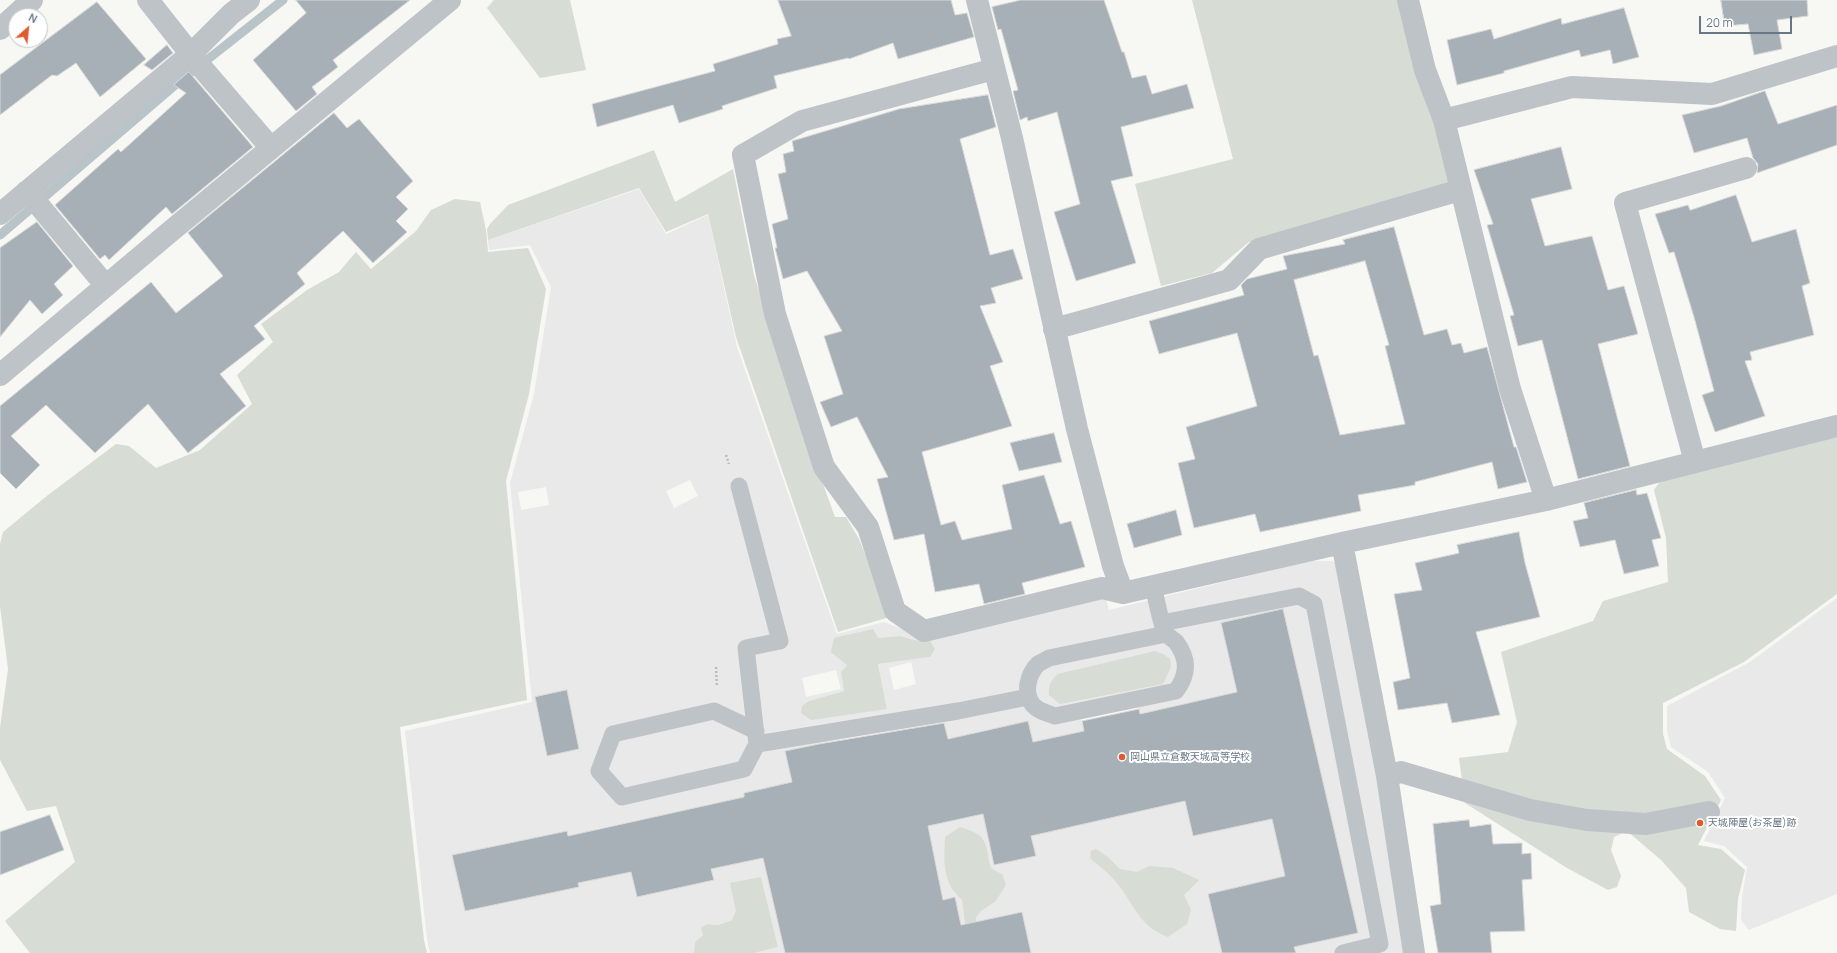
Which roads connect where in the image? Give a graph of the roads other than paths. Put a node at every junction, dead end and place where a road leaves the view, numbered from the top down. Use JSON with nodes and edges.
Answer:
{"nodes":[{"id":1,"x":32,"y":0,"type":"edge"},
{"id":2,"x":148,"y":0,"type":"edge"},
{"id":3,"x":249,"y":0,"type":"edge"},
{"id":4,"x":450,"y":0,"type":"edge"},
{"id":5,"x":977,"y":0,"type":"edge"},
{"id":6,"x":1408,"y":0,"type":"edge"},
{"id":7,"x":0,"y":29,"type":"edge"},
{"id":8,"x":1837,"y":56,"type":"edge"},
{"id":9,"x":199,"y":63,"type":"junction"},
{"id":10,"x":994,"y":69,"type":"junction"},
{"id":11,"x":1444,"y":120,"type":"junction"},
{"id":12,"x":271,"y":148,"type":"junction"},
{"id":13,"x":1746,"y":168,"type":"dead end"},
{"id":14,"x":1460,"y":190,"type":"junction"},
{"id":15,"x":34,"y":200,"type":"junction"},
{"id":16,"x":0,"y":214,"type":"edge"},
{"id":17,"x":106,"y":286,"type":"junction"},
{"id":18,"x":1054,"y":329,"type":"junction"},
{"id":19,"x":0,"y":375,"type":"edge"},
{"id":20,"x":1837,"y":426,"type":"edge"},
{"id":21,"x":1695,"y":462,"type":"junction"},
{"id":22,"x":738,"y":486,"type":"dead end"},
{"id":23,"x":1546,"y":500,"type":"junction"},
{"id":24,"x":1342,"y":543,"type":"junction"},
{"id":25,"x":1153,"y":586,"type":"junction"},
{"id":26,"x":1123,"y":593,"type":"junction"},
{"id":27,"x":1164,"y":628,"type":"junction"},
{"id":28,"x":1028,"y":697,"type":"junction"},
{"id":29,"x":757,"y":737,"type":"junction"},
{"id":30,"x":1387,"y":776,"type":"junction"},
{"id":31,"x":1709,"y":812,"type":"dead end"},
{"id":32,"x":1343,"y":953,"type":"edge"},
{"id":33,"x":1414,"y":953,"type":"edge"}],
"edges":[{"from":1,"to":7,"type":"street"},
{"from":2,"to":9,"type":"street"},
{"from":3,"to":9,"type":"street"},
{"from":4,"to":12,"type":"street"},
{"from":5,"to":10,"type":"street"},
{"from":6,"to":11,"type":"street"},
{"from":8,"to":11,"type":"street"},
{"from":9,"to":12,"type":"street"},
{"from":9,"to":15,"type":"street"},
{"from":10,"to":18,"type":"street"},
{"from":10,"to":26,"type":"street"},
{"from":11,"to":14,"type":"street"},
{"from":12,"to":17,"type":"street"},
{"from":13,"to":21,"type":"street"},
{"from":14,"to":18,"type":"street"},
{"from":14,"to":23,"type":"street"},
{"from":15,"to":16,"type":"street"},
{"from":15,"to":17,"type":"street"},
{"from":17,"to":19,"type":"street"},
{"from":18,"to":26,"type":"street"},
{"from":20,"to":21,"type":"street"},
{"from":21,"to":23,"type":"street"},
{"from":22,"to":29,"type":"lane"},
{"from":23,"to":24,"type":"street"},
{"from":24,"to":25,"type":"street"},
{"from":24,"to":30,"type":"street"},
{"from":25,"to":26,"type":"street"},
{"from":25,"to":27,"type":"lane"},
{"from":27,"to":28,"type":"lane"},
{"from":27,"to":28,"type":"lane"},
{"from":27,"to":32,"type":"lane"},
{"from":28,"to":29,"type":"lane"},
{"from":29,"to":29,"type":"lane"},
{"from":30,"to":31,"type":"street"},
{"from":30,"to":33,"type":"street"}]}
